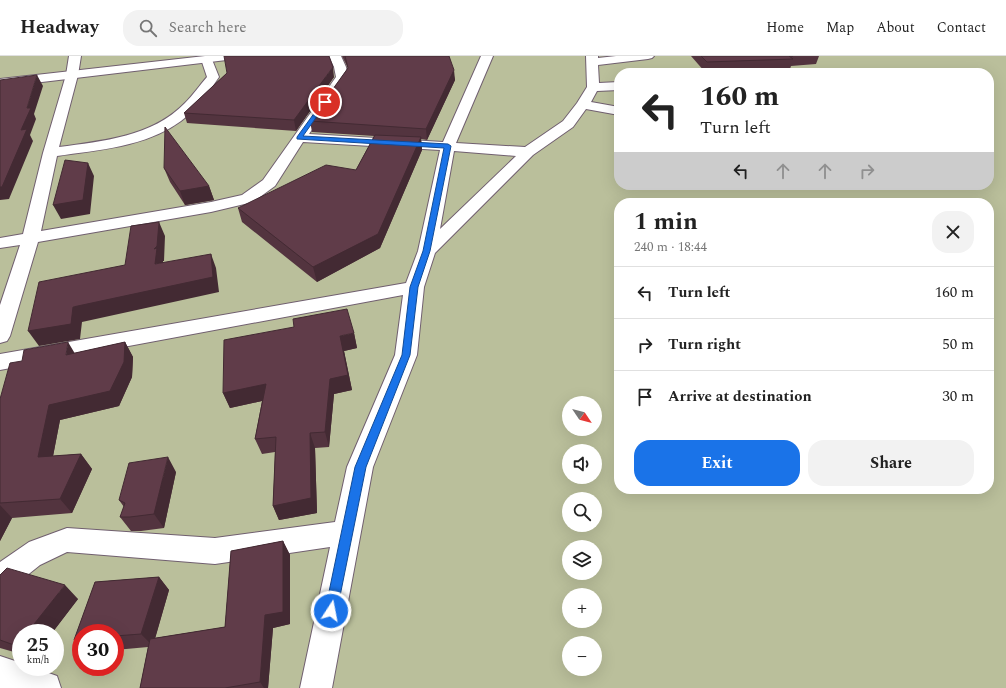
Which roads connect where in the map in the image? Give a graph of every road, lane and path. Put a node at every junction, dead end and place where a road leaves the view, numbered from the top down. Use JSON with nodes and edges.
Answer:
{"nodes":[{"id":1,"x":75,"y":56,"type":"edge"},
{"id":2,"x":235,"y":56,"type":"edge"},
{"id":3,"x":335,"y":56,"type":"edge"},
{"id":4,"x":487,"y":56,"type":"edge"},
{"id":5,"x":648,"y":56,"type":"edge"},
{"id":6,"x":207,"y":59,"type":"junction"},
{"id":7,"x":592,"y":59,"type":"edge"},
{"id":8,"x":72,"y":75,"type":"junction"},
{"id":9,"x":0,"y":83,"type":"edge"},
{"id":10,"x":593,"y":86,"type":"junction"},
{"id":11,"x":614,"y":86,"type":"edge"},
{"id":12,"x":583,"y":104,"type":"junction"},
{"id":13,"x":614,"y":111,"type":"edge"},
{"id":14,"x":299,"y":138,"type":"junction"},
{"id":15,"x":448,"y":146,"type":"junction"},
{"id":16,"x":528,"y":152,"type":"junction"},
{"id":17,"x":50,"y":153,"type":"junction"},
{"id":18,"x":31,"y":237,"type":"junction"},
{"id":19,"x":0,"y":243,"type":"edge"},
{"id":20,"x":427,"y":251,"type":"junction"},
{"id":21,"x":414,"y":287,"type":"junction"},
{"id":22,"x":0,"y":336,"type":"edge"},
{"id":23,"x":0,"y":362,"type":"edge"},
{"id":24,"x":346,"y":533,"type":"junction"},
{"id":25,"x":0,"y":582,"type":"edge"},
{"id":26,"x":0,"y":672,"type":"edge"},
{"id":27,"x":45,"y":688,"type":"edge"},
{"id":28,"x":316,"y":688,"type":"edge"}],
"edges":[{"from":1,"to":8,"type":"street"},
{"from":2,"to":6,"type":"street"},
{"from":3,"to":14,"type":"street"},
{"from":4,"to":15,"type":"street"},
{"from":5,"to":7,"type":"street"},
{"from":6,"to":8,"type":"street"},
{"from":6,"to":17,"type":"street"},
{"from":7,"to":10,"type":"street"},
{"from":8,"to":9,"type":"street"},
{"from":8,"to":17,"type":"street"},
{"from":10,"to":11,"type":"street"},
{"from":10,"to":12,"type":"street"},
{"from":12,"to":13,"type":"street"},
{"from":12,"to":16,"type":"street"},
{"from":14,"to":15,"type":"street"},
{"from":14,"to":18,"type":"street"},
{"from":15,"to":16,"type":"street"},
{"from":15,"to":20,"type":"street"},
{"from":16,"to":20,"type":"street"},
{"from":17,"to":18,"type":"street"},
{"from":18,"to":19,"type":"street"},
{"from":18,"to":22,"type":"street"},
{"from":20,"to":21,"type":"street"},
{"from":21,"to":23,"type":"street"},
{"from":21,"to":24,"type":"street"},
{"from":24,"to":25,"type":"street"},
{"from":24,"to":28,"type":"street"},
{"from":26,"to":27,"type":"street"}]}
